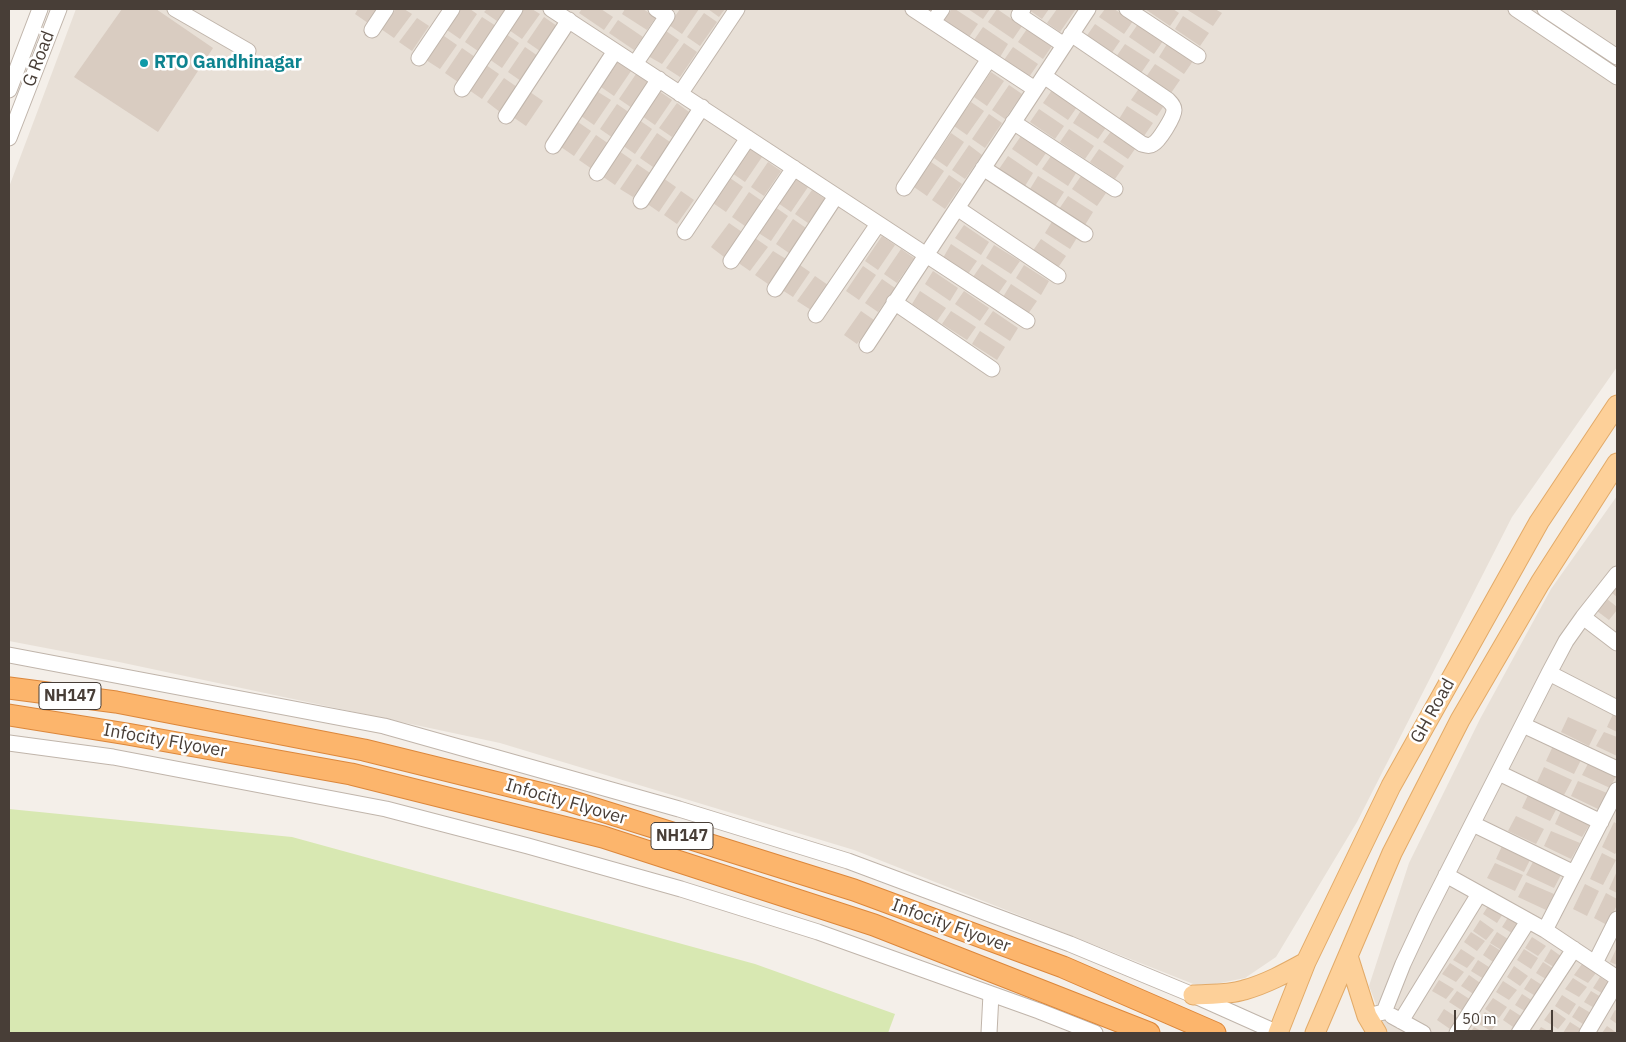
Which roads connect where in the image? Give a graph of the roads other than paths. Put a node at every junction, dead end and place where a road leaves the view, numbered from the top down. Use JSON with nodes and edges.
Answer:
{"nodes":[{"id":1,"x":40,"y":9,"type":"edge"},
{"id":2,"x":59,"y":9,"type":"edge"},
{"id":3,"x":175,"y":9,"type":"edge"},
{"id":4,"x":386,"y":9,"type":"edge"},
{"id":5,"x":452,"y":9,"type":"edge"},
{"id":6,"x":515,"y":9,"type":"edge"},
{"id":7,"x":551,"y":9,"type":"edge"},
{"id":8,"x":737,"y":9,"type":"edge"},
{"id":9,"x":913,"y":9,"type":"edge"},
{"id":10,"x":942,"y":9,"type":"edge"},
{"id":11,"x":1088,"y":9,"type":"edge"},
{"id":12,"x":1127,"y":9,"type":"edge"},
{"id":13,"x":1516,"y":9,"type":"edge"},
{"id":14,"x":1545,"y":9,"type":"edge"},
{"id":15,"x":665,"y":11,"type":"edge"},
{"id":16,"x":1017,"y":11,"type":"edge"},
{"id":17,"x":569,"y":20,"type":"junction"},
{"id":18,"x":933,"y":22,"type":"junction"},
{"id":19,"x":372,"y":30,"type":"dead end"},
{"id":20,"x":1068,"y":40,"type":"junction"},
{"id":21,"x":248,"y":51,"type":"dead end"},
{"id":22,"x":615,"y":51,"type":"junction"},
{"id":23,"x":1198,"y":56,"type":"dead end"},
{"id":24,"x":1617,"y":56,"type":"edge"},
{"id":25,"x":420,"y":58,"type":"dead end"},
{"id":26,"x":989,"y":59,"type":"junction"},
{"id":27,"x":635,"y":64,"type":"junction"},
{"id":28,"x":1044,"y":76,"type":"junction"},
{"id":29,"x":1617,"y":77,"type":"edge"},
{"id":30,"x":658,"y":79,"type":"junction"},
{"id":31,"x":462,"y":89,"type":"dead end"},
{"id":32,"x":1035,"y":89,"type":"junction"},
{"id":33,"x":9,"y":90,"type":"edge"},
{"id":34,"x":680,"y":94,"type":"junction"},
{"id":35,"x":702,"y":107,"type":"junction"},
{"id":36,"x":506,"y":116,"type":"dead end"},
{"id":37,"x":1013,"y":122,"type":"junction"},
{"id":38,"x":9,"y":138,"type":"edge"},
{"id":39,"x":748,"y":138,"type":"junction"},
{"id":40,"x":553,"y":146,"type":"dead end"},
{"id":41,"x":794,"y":168,"type":"junction"},
{"id":42,"x":983,"y":168,"type":"junction"},
{"id":43,"x":597,"y":173,"type":"dead end"},
{"id":44,"x":904,"y":188,"type":"dead end"},
{"id":45,"x":1115,"y":189,"type":"dead end"},
{"id":46,"x":836,"y":196,"type":"junction"},
{"id":47,"x":640,"y":200,"type":"dead end"},
{"id":48,"x":957,"y":208,"type":"junction"},
{"id":49,"x":878,"y":224,"type":"junction"},
{"id":50,"x":685,"y":232,"type":"dead end"},
{"id":51,"x":1085,"y":234,"type":"dead end"},
{"id":52,"x":926,"y":255,"type":"junction"},
{"id":53,"x":731,"y":262,"type":"dead end"},
{"id":54,"x":1058,"y":276,"type":"dead end"},
{"id":55,"x":775,"y":289,"type":"dead end"},
{"id":56,"x":894,"y":302,"type":"junction"},
{"id":57,"x":816,"y":315,"type":"dead end"},
{"id":58,"x":1027,"y":321,"type":"dead end"},
{"id":59,"x":867,"y":345,"type":"dead end"},
{"id":60,"x":992,"y":369,"type":"dead end"},
{"id":61,"x":1617,"y":405,"type":"edge"},
{"id":62,"x":1617,"y":464,"type":"edge"},
{"id":63,"x":1617,"y":574,"type":"edge"},
{"id":64,"x":1583,"y":616,"type":"junction"},
{"id":65,"x":1617,"y":643,"type":"edge"},
{"id":66,"x":9,"y":655,"type":"edge"},
{"id":67,"x":1549,"y":673,"type":"junction"},
{"id":68,"x":9,"y":688,"type":"edge"},
{"id":69,"x":1617,"y":708,"type":"edge"},
{"id":70,"x":9,"y":714,"type":"edge"},
{"id":71,"x":1523,"y":725,"type":"junction"},
{"id":72,"x":9,"y":743,"type":"edge"},
{"id":73,"x":1617,"y":769,"type":"edge"},
{"id":74,"x":1499,"y":773,"type":"junction"},
{"id":75,"x":1617,"y":790,"type":"edge"},
{"id":76,"x":1601,"y":822,"type":"junction"},
{"id":77,"x":1473,"y":824,"type":"junction"},
{"id":78,"x":1574,"y":872,"type":"junction"},
{"id":79,"x":1446,"y":875,"type":"junction"},
{"id":80,"x":1479,"y":894,"type":"junction"},
{"id":81,"x":1528,"y":920,"type":"junction"},
{"id":82,"x":1617,"y":920,"type":"edge"},
{"id":83,"x":1545,"y":930,"type":"junction"},
{"id":84,"x":1574,"y":949,"type":"junction"},
{"id":85,"x":1348,"y":956,"type":"junction"},
{"id":86,"x":1306,"y":962,"type":"junction"},
{"id":87,"x":1595,"y":963,"type":"junction"},
{"id":88,"x":1617,"y":978,"type":"edge"},
{"id":89,"x":1617,"y":982,"type":"edge"},
{"id":90,"x":991,"y":994,"type":"junction"},
{"id":91,"x":1193,"y":995,"type":"junction"},
{"id":92,"x":1376,"y":1014,"type":"junction"},
{"id":93,"x":1401,"y":1021,"type":"junction"},
{"id":94,"x":1078,"y":1030,"type":"edge"},
{"id":95,"x":989,"y":1033,"type":"edge"},
{"id":96,"x":1095,"y":1033,"type":"edge"},
{"id":97,"x":1149,"y":1033,"type":"edge"},
{"id":98,"x":1215,"y":1033,"type":"edge"},
{"id":99,"x":1278,"y":1033,"type":"edge"},
{"id":100,"x":1315,"y":1033,"type":"edge"},
{"id":101,"x":1377,"y":1033,"type":"edge"},
{"id":102,"x":1422,"y":1033,"type":"edge"},
{"id":103,"x":1457,"y":1033,"type":"edge"},
{"id":104,"x":1519,"y":1033,"type":"edge"},
{"id":105,"x":1587,"y":1033,"type":"edge"}],
"edges":[{"from":1,"to":33,"type":"street","name":"G Road"},
{"from":2,"to":38,"type":"street","name":"G Road"},
{"from":3,"to":21,"type":"street"},
{"from":4,"to":19,"type":"street"},
{"from":5,"to":25,"type":"street"},
{"from":6,"to":31,"type":"street"},
{"from":7,"to":17,"type":"street"},
{"from":8,"to":34,"type":"street"},
{"from":9,"to":18,"type":"street"},
{"from":10,"to":18,"type":"street"},
{"from":11,"to":20,"type":"street"},
{"from":12,"to":23,"type":"street"},
{"from":13,"to":29,"type":"street"},
{"from":14,"to":24,"type":"street"},
{"from":15,"to":27,"type":"street"},
{"from":16,"to":20,"type":"street"},
{"from":17,"to":22,"type":"street"},
{"from":17,"to":36,"type":"street"},
{"from":18,"to":26,"type":"street"},
{"from":20,"to":28,"type":"street"},
{"from":20,"to":28,"type":"street"},
{"from":22,"to":27,"type":"street"},
{"from":22,"to":40,"type":"street"},
{"from":26,"to":32,"type":"street"},
{"from":26,"to":44,"type":"street"},
{"from":27,"to":30,"type":"street"},
{"from":28,"to":32,"type":"street"},
{"from":30,"to":34,"type":"street"},
{"from":30,"to":43,"type":"street"},
{"from":32,"to":37,"type":"street"},
{"from":34,"to":35,"type":"street"},
{"from":35,"to":39,"type":"street"},
{"from":35,"to":47,"type":"street"},
{"from":37,"to":42,"type":"street"},
{"from":37,"to":45,"type":"street"},
{"from":39,"to":41,"type":"street"},
{"from":39,"to":50,"type":"street"},
{"from":41,"to":46,"type":"street"},
{"from":41,"to":53,"type":"street"},
{"from":42,"to":48,"type":"street"},
{"from":42,"to":51,"type":"street"},
{"from":46,"to":49,"type":"street"},
{"from":46,"to":55,"type":"street"},
{"from":48,"to":52,"type":"street"},
{"from":48,"to":54,"type":"street"},
{"from":49,"to":52,"type":"street"},
{"from":49,"to":57,"type":"street"},
{"from":52,"to":56,"type":"street"},
{"from":52,"to":58,"type":"street"},
{"from":56,"to":59,"type":"street"},
{"from":56,"to":60,"type":"street"},
{"from":61,"to":86,"type":"main road","name":"GH Road"},
{"from":62,"to":85,"type":"main road","name":"GH Road"},
{"from":63,"to":64,"type":"street"},
{"from":64,"to":65,"type":"street"},
{"from":64,"to":67,"type":"street"},
{"from":66,"to":91,"type":"street"},
{"from":67,"to":69,"type":"street"},
{"from":67,"to":71,"type":"street"},
{"from":68,"to":98,"type":"highway","name":"Infocity Flyover","number":"NH147"},
{"from":70,"to":97,"type":"highway","name":"Infocity Flyover","number":"NH147"},
{"from":71,"to":73,"type":"street"},
{"from":71,"to":74,"type":"street"},
{"from":72,"to":90,"type":"street"},
{"from":74,"to":76,"type":"street"},
{"from":74,"to":77,"type":"street"},
{"from":75,"to":76,"type":"street"},
{"from":76,"to":78,"type":"street"},
{"from":77,"to":78,"type":"street"},
{"from":77,"to":79,"type":"street"},
{"from":78,"to":83,"type":"street"},
{"from":79,"to":80,"type":"street"},
{"from":79,"to":92,"type":"street"},
{"from":80,"to":81,"type":"street"},
{"from":80,"to":93,"type":"street"},
{"from":81,"to":83,"type":"street"},
{"from":81,"to":103,"type":"street"},
{"from":82,"to":87,"type":"street"},
{"from":83,"to":84,"type":"street"},
{"from":84,"to":87,"type":"street"},
{"from":84,"to":104,"type":"street"},
{"from":85,"to":92,"type":"main road"},
{"from":85,"to":100,"type":"main road","name":"GH Road"},
{"from":86,"to":91,"type":"main road"},
{"from":86,"to":99,"type":"main road","name":"GH Road"},
{"from":87,"to":88,"type":"street"},
{"from":89,"to":105,"type":"street"},
{"from":90,"to":94,"type":"street"},
{"from":90,"to":95,"type":"street"},
{"from":91,"to":99,"type":"street"},
{"from":92,"to":93,"type":"street"},
{"from":92,"to":101,"type":"main road"},
{"from":93,"to":102,"type":"street"},
{"from":94,"to":96,"type":"street"}]}
